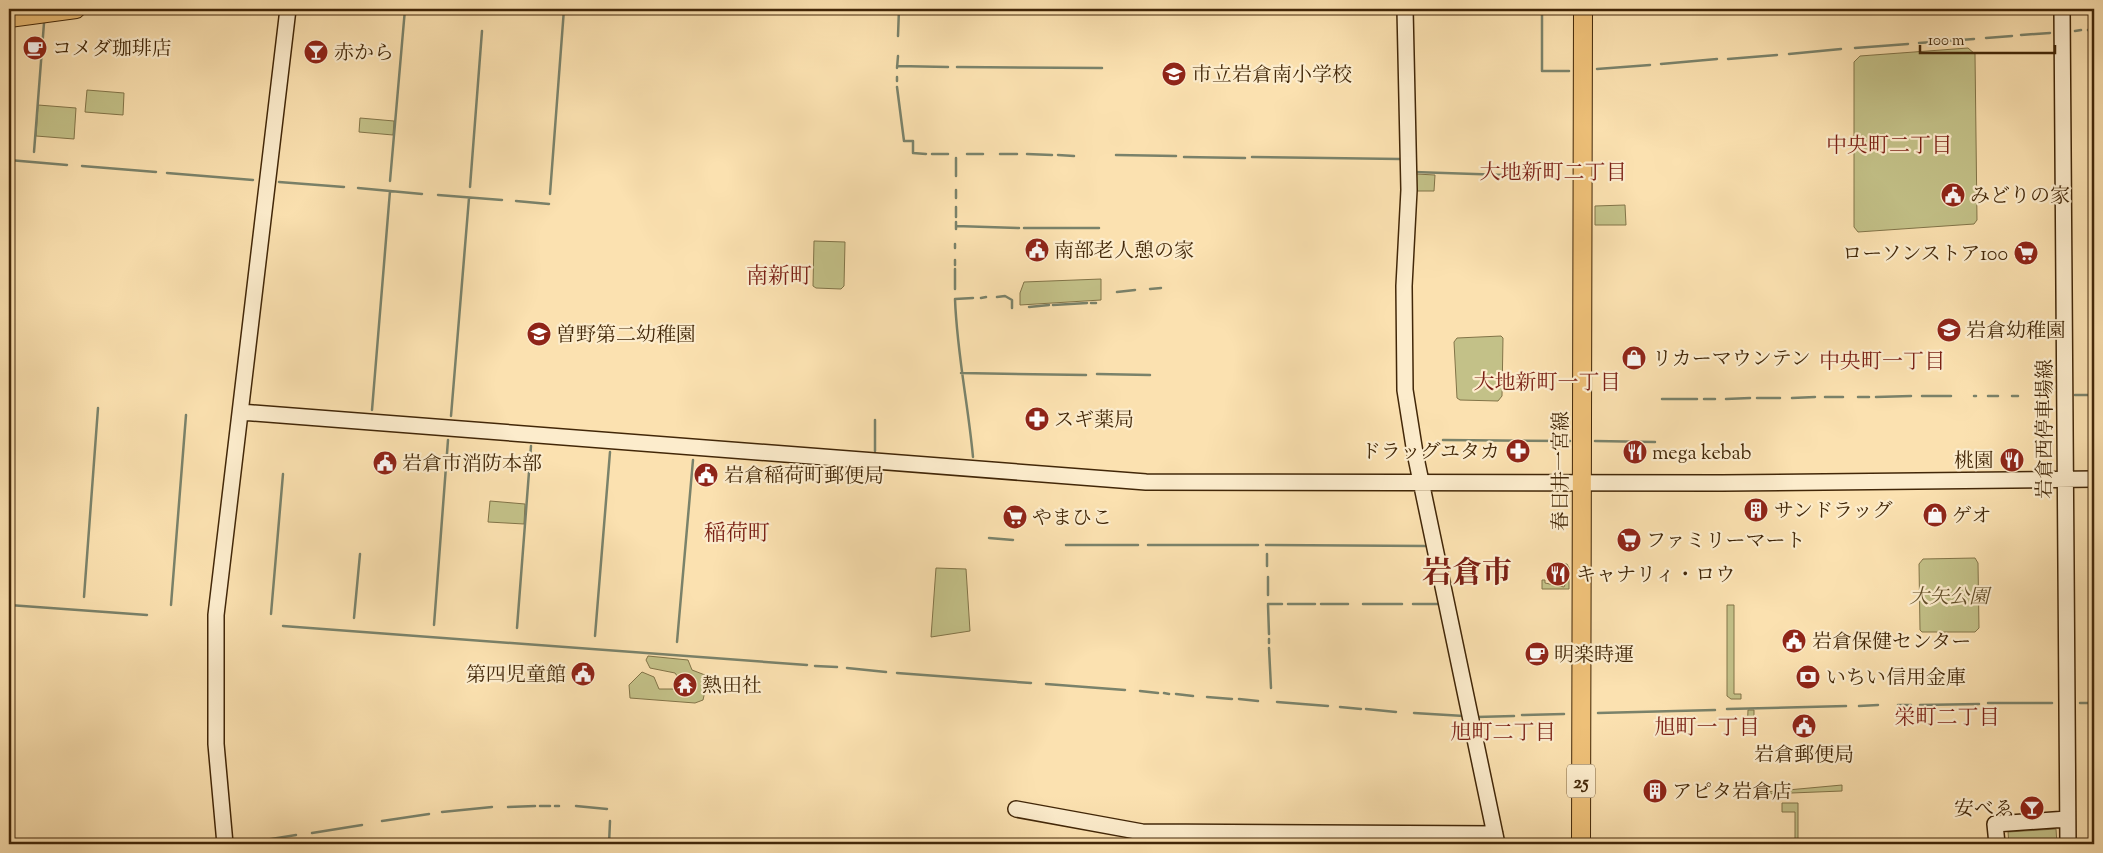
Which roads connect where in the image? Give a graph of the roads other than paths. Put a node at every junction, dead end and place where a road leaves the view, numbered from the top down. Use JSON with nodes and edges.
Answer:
{"nodes":[{"id":1,"x":76,"y":9,"type":"edge"},
{"id":2,"x":288,"y":9,"type":"edge"},
{"id":3,"x":1405,"y":9,"type":"edge"},
{"id":4,"x":1583,"y":9,"type":"edge"},
{"id":5,"x":2062,"y":9,"type":"edge"},
{"id":6,"x":9,"y":18,"type":"edge"},
{"id":7,"x":241,"y":412,"type":"junction"},
{"id":8,"x":2065,"y":479,"type":"junction"},
{"id":9,"x":2094,"y":479,"type":"edge"},
{"id":10,"x":1581,"y":483,"type":"junction"},
{"id":11,"x":1422,"y":484,"type":"junction"},
{"id":12,"x":1016,"y":809,"type":"dead end"},
{"id":13,"x":2067,"y":820,"type":"junction"},
{"id":14,"x":1496,"y":839,"type":"edge"},
{"id":15,"x":225,"y":844,"type":"edge"},
{"id":16,"x":1580,"y":844,"type":"edge"},
{"id":17,"x":1997,"y":844,"type":"edge"},
{"id":18,"x":2068,"y":844,"type":"edge"}],
"edges":[{"from":1,"to":6,"type":"main road"},
{"from":2,"to":7,"type":"street"},
{"from":3,"to":11,"type":"street"},
{"from":4,"to":10,"type":"main road","name":"春日井一宮線","number":"25"},
{"from":5,"to":8,"type":"street","name":"岩倉西停車場線"},
{"from":7,"to":11,"type":"street"},
{"from":7,"to":15,"type":"street"},
{"from":8,"to":9,"type":"street"},
{"from":8,"to":10,"type":"street"},
{"from":8,"to":13,"type":"street","name":"岩倉西停車場線"},
{"from":10,"to":11,"type":"street"},
{"from":10,"to":16,"type":"main road","name":"春日井一宮線","number":"25"},
{"from":11,"to":14,"type":"street"},
{"from":12,"to":14,"type":"street"},
{"from":13,"to":17,"type":"street"},
{"from":13,"to":18,"type":"street","name":"岩倉西停車場線"}]}
